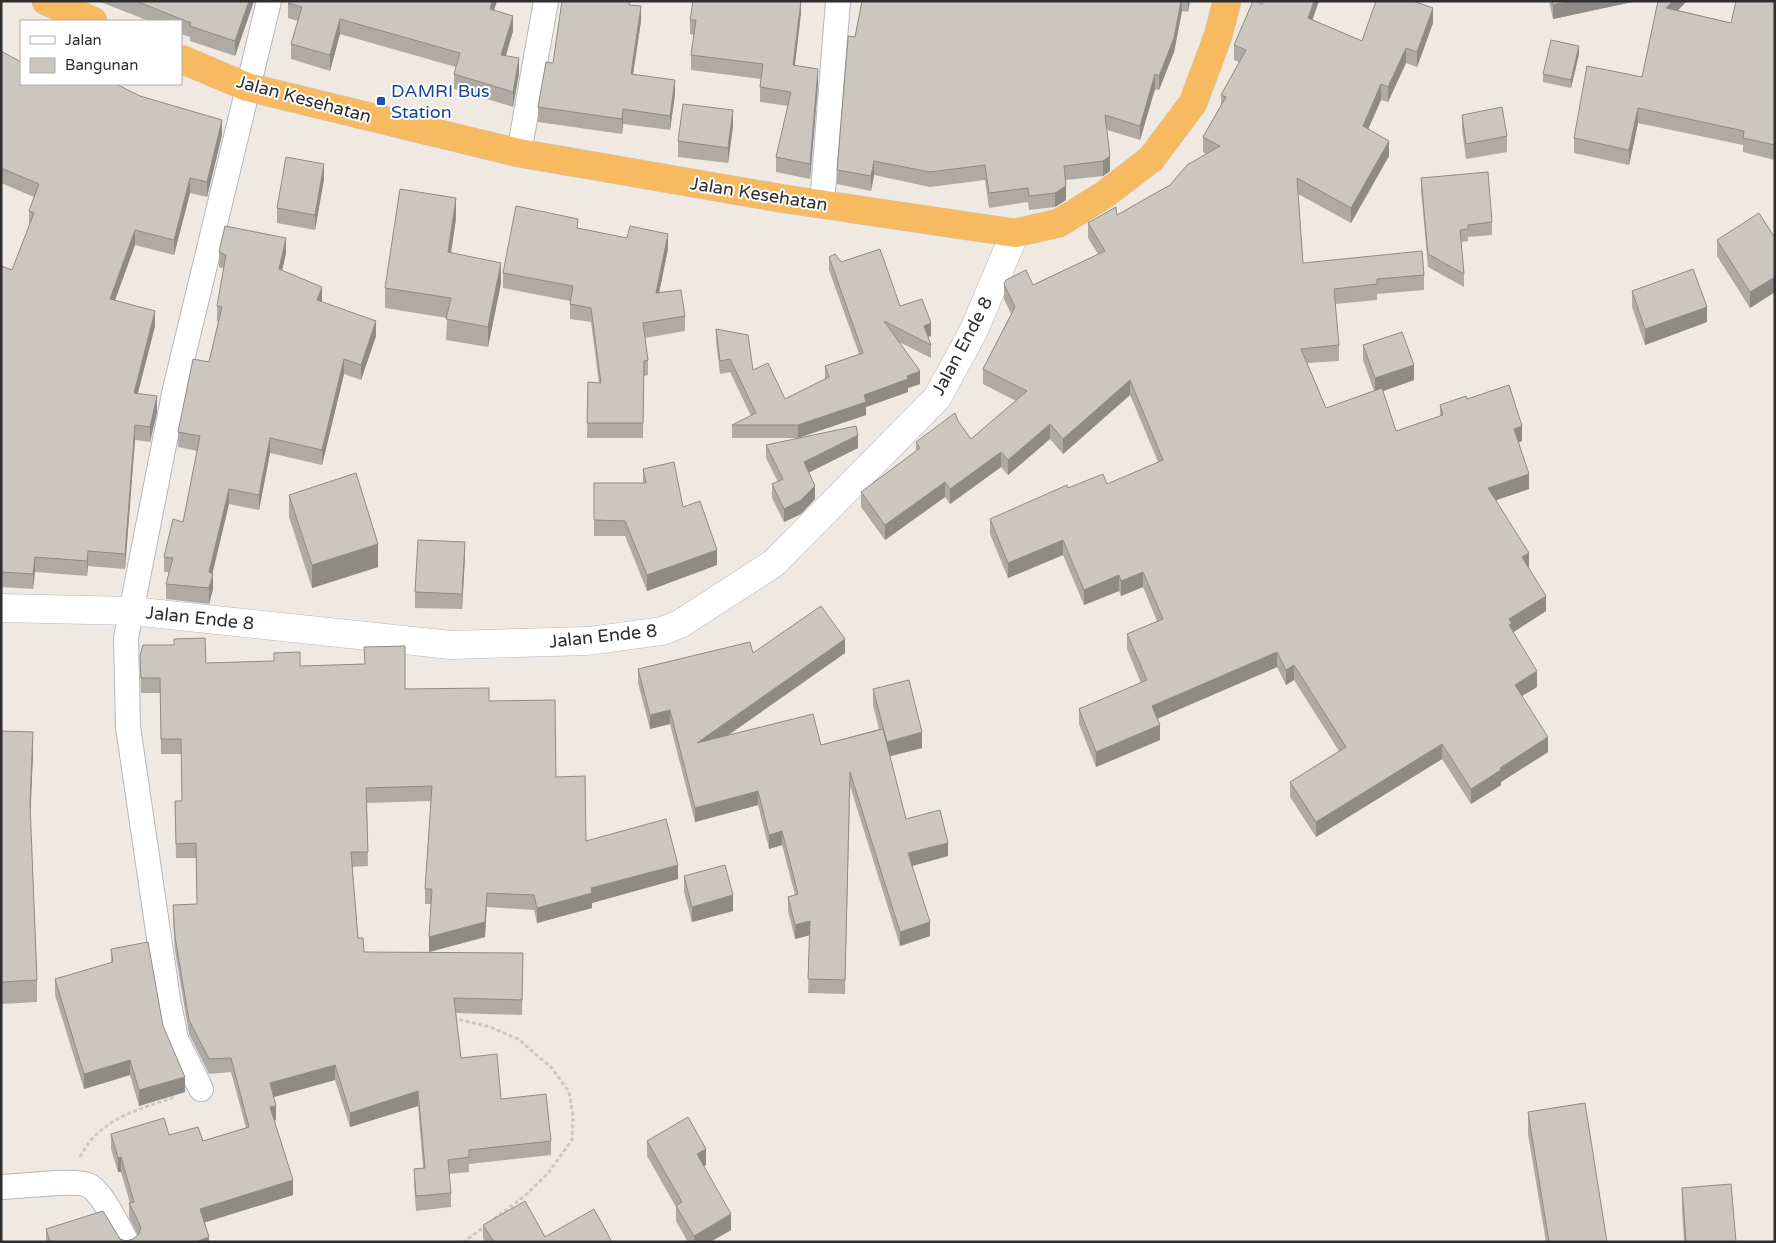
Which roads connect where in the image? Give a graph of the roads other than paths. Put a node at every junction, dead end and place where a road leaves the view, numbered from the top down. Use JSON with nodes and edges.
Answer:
{"nodes":[{"id":1,"x":46,"y":1,"type":"edge"},
{"id":2,"x":270,"y":1,"type":"edge"},
{"id":3,"x":546,"y":1,"type":"edge"},
{"id":4,"x":838,"y":1,"type":"edge"},
{"id":5,"x":1227,"y":1,"type":"edge"},
{"id":6,"x":91,"y":20,"type":"edge"},
{"id":7,"x":182,"y":59,"type":"edge"},
{"id":8,"x":247,"y":88,"type":"junction"},
{"id":9,"x":519,"y":153,"type":"junction"},
{"id":10,"x":822,"y":204,"type":"junction"},
{"id":11,"x":1015,"y":233,"type":"junction"},
{"id":12,"x":1,"y":608,"type":"edge"},
{"id":13,"x":132,"y":611,"type":"junction"},
{"id":14,"x":201,"y":1089,"type":"road end"},
{"id":15,"x":1,"y":1187,"type":"edge"},
{"id":16,"x":127,"y":1242,"type":"edge"}],
"edges":[{"from":1,"to":6,"type":"highway"},
{"from":2,"to":8,"type":"street"},
{"from":3,"to":9,"type":"street"},
{"from":4,"to":10,"type":"street"},
{"from":5,"to":11,"type":"highway","name":"Jalan Kesehatan"},
{"from":7,"to":8,"type":"highway","name":"Jalan Kesehatan"},
{"from":8,"to":9,"type":"highway","name":"Jalan Kesehatan"},
{"from":8,"to":13,"type":"street"},
{"from":9,"to":10,"type":"highway","name":"Jalan Kesehatan"},
{"from":10,"to":11,"type":"highway","name":"Jalan Kesehatan"},
{"from":11,"to":13,"type":"street","name":"Jalan Ende 8"},
{"from":12,"to":13,"type":"street","name":"Jalan Ende 8"},
{"from":13,"to":14,"type":"street"},
{"from":15,"to":16,"type":"street"}]}
